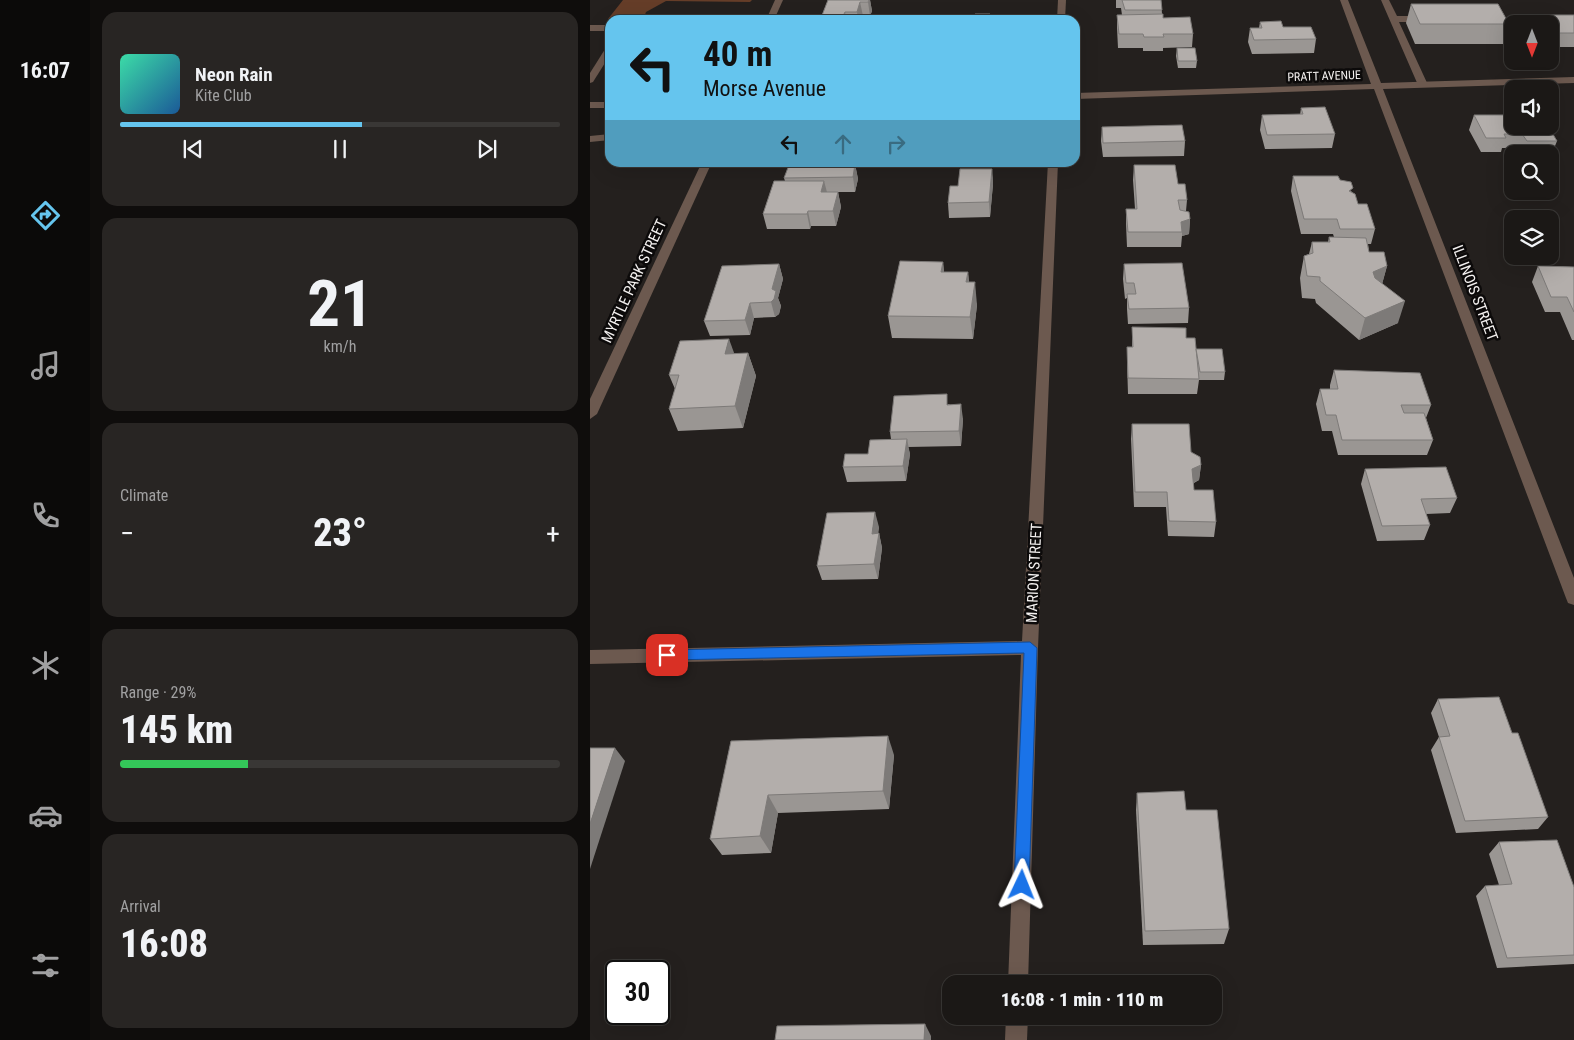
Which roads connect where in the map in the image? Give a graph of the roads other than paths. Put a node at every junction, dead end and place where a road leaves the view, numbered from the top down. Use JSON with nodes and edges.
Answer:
{"nodes":[{"id":1,"x":779,"y":0,"type":"edge"},
{"id":2,"x":1062,"y":0,"type":"edge"},
{"id":3,"x":1344,"y":0,"type":"edge"},
{"id":4,"x":1385,"y":0,"type":"edge"},
{"id":5,"x":772,"y":15,"type":"edge"},
{"id":6,"x":1061,"y":15,"type":"edge"},
{"id":7,"x":1394,"y":19,"type":"junction"},
{"id":8,"x":1433,"y":19,"type":"edge"},
{"id":9,"x":590,"y":28,"type":"edge"},
{"id":10,"x":605,"y":28,"type":"edge"},
{"id":11,"x":605,"y":54,"type":"edge"},
{"id":12,"x":593,"y":70,"type":"edge"},
{"id":13,"x":590,"y":80,"type":"edge"},
{"id":14,"x":1574,"y":80,"type":"edge"},
{"id":15,"x":1423,"y":85,"type":"junction"},
{"id":16,"x":1378,"y":86,"type":"junction"},
{"id":17,"x":1080,"y":96,"type":"edge"},
{"id":18,"x":590,"y":105,"type":"edge"},
{"id":19,"x":605,"y":105,"type":"edge"},
{"id":20,"x":605,"y":138,"type":"edge"},
{"id":21,"x":590,"y":139,"type":"edge"},
{"id":22,"x":705,"y":167,"type":"edge"},
{"id":23,"x":1053,"y":167,"type":"edge"},
{"id":24,"x":590,"y":414,"type":"edge"},
{"id":25,"x":1574,"y":598,"type":"edge"},
{"id":26,"x":1030,"y":648,"type":"junction"},
{"id":27,"x":590,"y":656,"type":"edge"},
{"id":28,"x":1018,"y":975,"type":"edge"},
{"id":29,"x":1017,"y":1025,"type":"edge"},
{"id":30,"x":1016,"y":1040,"type":"edge"}],
"edges":[{"from":1,"to":5,"type":"street"},
{"from":2,"to":6,"type":"street"},
{"from":3,"to":16,"type":"street","name":"ILLINOIS STREET"},
{"from":4,"to":7,"type":"street"},
{"from":7,"to":8,"type":"street"},
{"from":7,"to":15,"type":"street"},
{"from":9,"to":10,"type":"street"},
{"from":11,"to":12,"type":"street"},
{"from":12,"to":13,"type":"street"},
{"from":14,"to":15,"type":"street","name":"PRATT AVENUE"},
{"from":15,"to":16,"type":"street","name":"PRATT AVENUE"},
{"from":16,"to":17,"type":"street","name":"PRATT AVENUE"},
{"from":16,"to":25,"type":"street","name":"ILLINOIS STREET"},
{"from":18,"to":19,"type":"street"},
{"from":20,"to":21,"type":"street"},
{"from":22,"to":24,"type":"street","name":"MYRTLE PARK STREET"},
{"from":23,"to":26,"type":"street","name":"MARION STREET"},
{"from":26,"to":27,"type":"street"},
{"from":26,"to":28,"type":"street","name":"MARION STREET"},
{"from":29,"to":30,"type":"street"}]}
